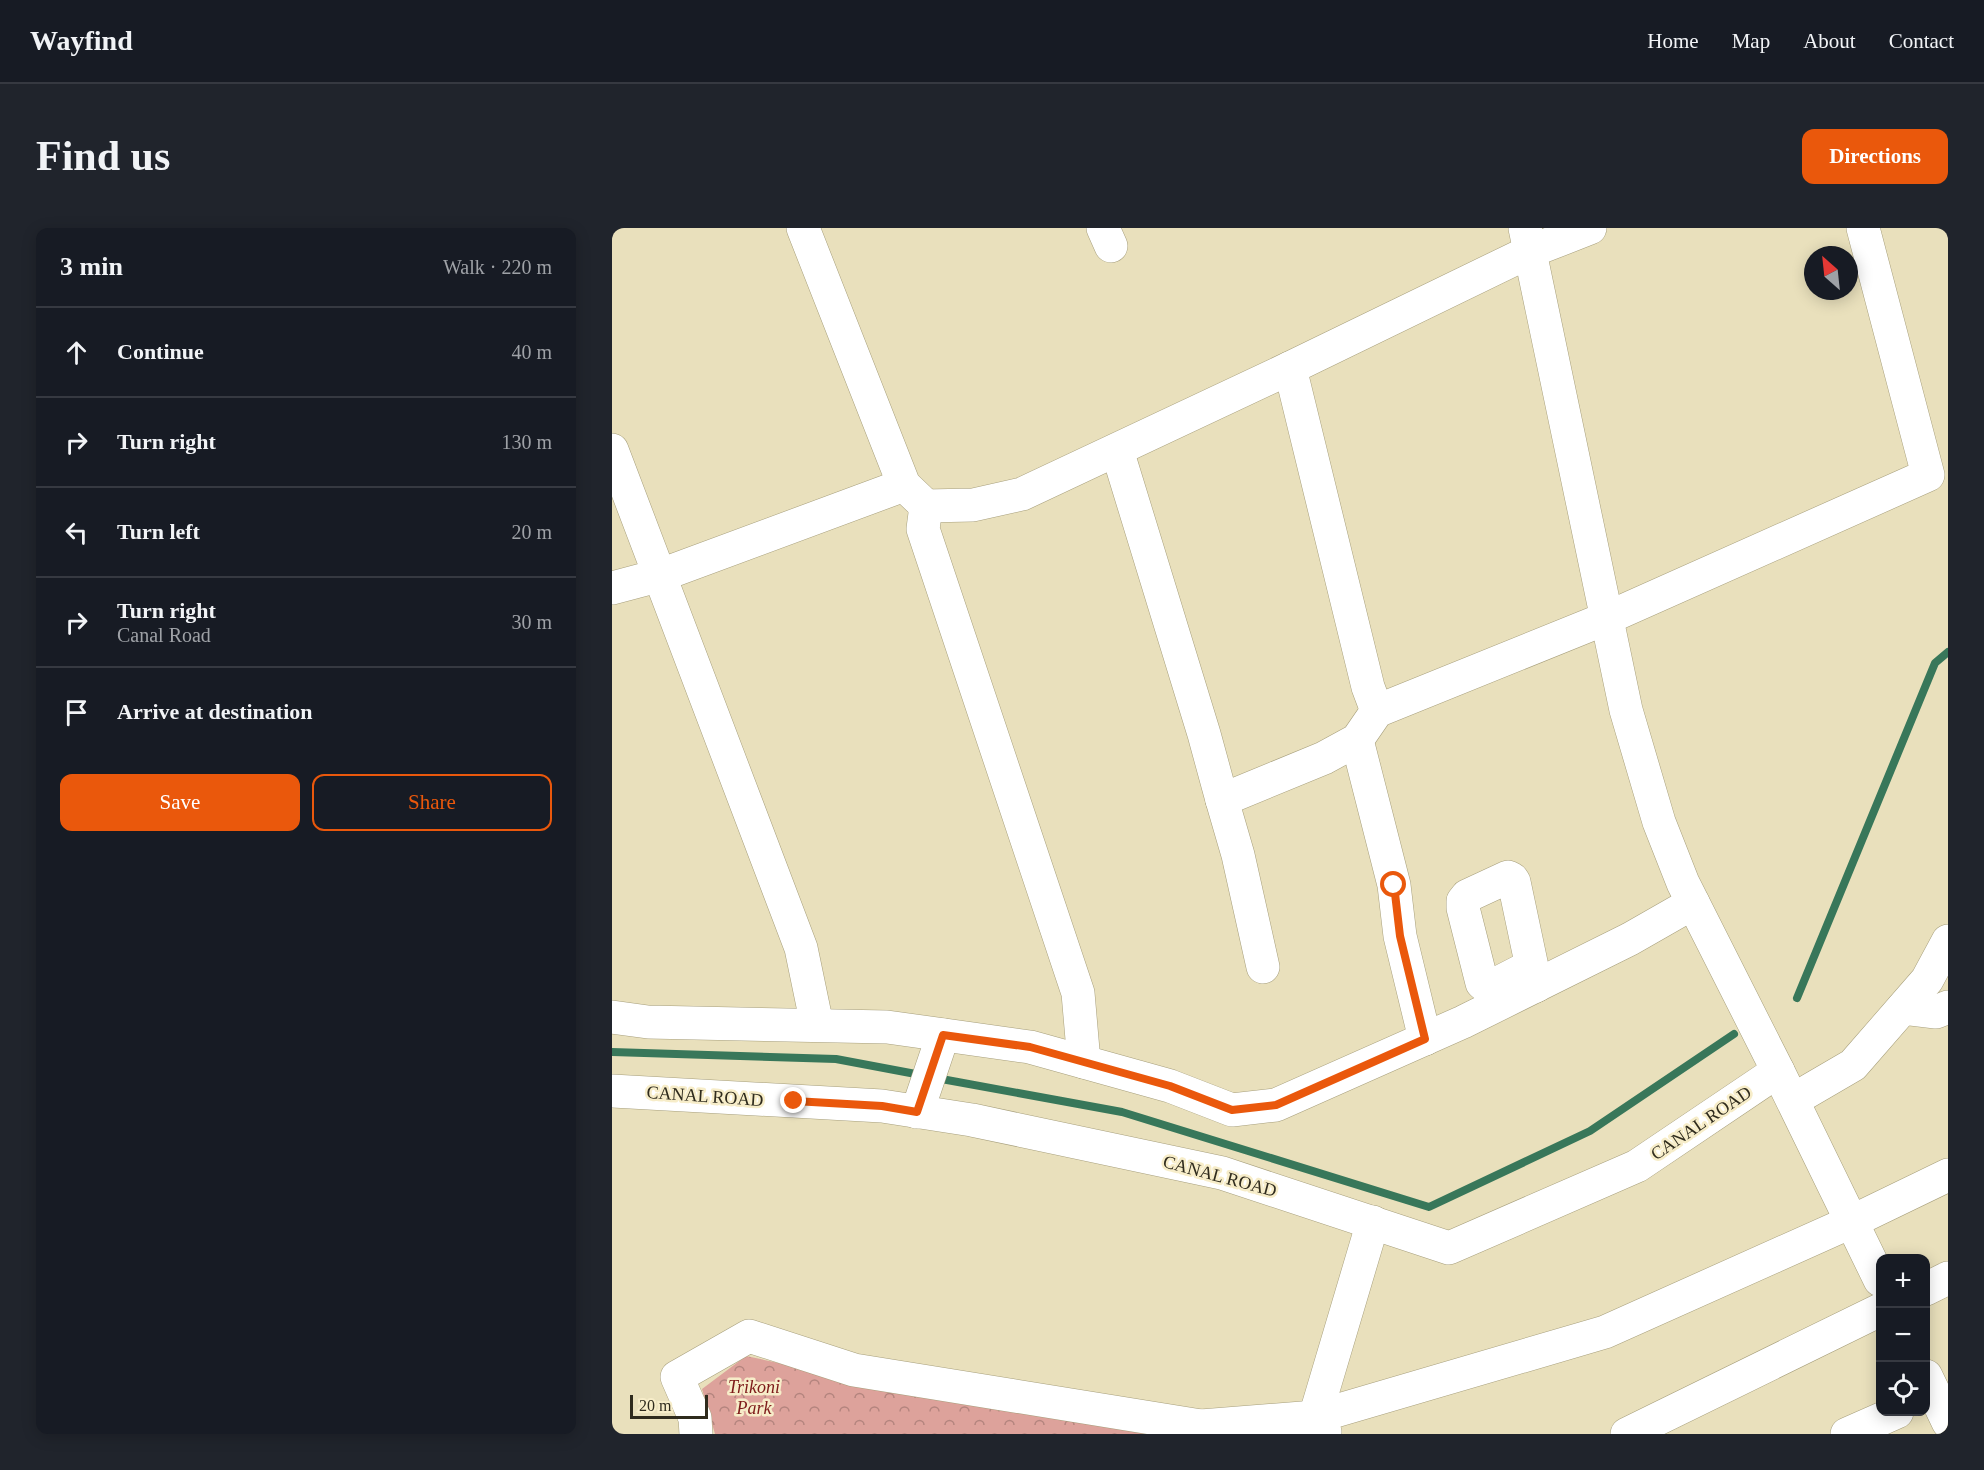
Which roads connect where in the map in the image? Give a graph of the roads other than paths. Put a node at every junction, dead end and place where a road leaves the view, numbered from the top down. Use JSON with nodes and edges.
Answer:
{"nodes":[{"id":1,"x":803,"y":228,"type":"edge"},
{"id":2,"x":1590,"y":228,"type":"edge"},
{"id":3,"x":1863,"y":228,"type":"edge"},
{"id":4,"x":1528,"y":239,"type":"edge"},
{"id":5,"x":1290,"y":369,"type":"junction"},
{"id":6,"x":612,"y":450,"type":"edge"},
{"id":7,"x":1117,"y":450,"type":"junction"},
{"id":8,"x":915,"y":496,"type":"junction"},
{"id":9,"x":661,"y":575,"type":"junction"},
{"id":10,"x":612,"y":588,"type":"edge"},
{"id":11,"x":1607,"y":618,"type":"junction"},
{"id":12,"x":1377,"y":711,"type":"junction"},
{"id":13,"x":1357,"y":740,"type":"junction"},
{"id":14,"x":1222,"y":800,"type":"junction"},
{"id":15,"x":1693,"y":903,"type":"junction"},
{"id":16,"x":1948,"y":941,"type":"edge"},
{"id":17,"x":1263,"y":967,"type":"dead end"},
{"id":18,"x":1948,"y":1007,"type":"edge"},
{"id":19,"x":1903,"y":1008,"type":"junction"},
{"id":20,"x":612,"y":1017,"type":"edge"},
{"id":21,"x":817,"y":1025,"type":"junction"},
{"id":22,"x":943,"y":1035,"type":"junction"},
{"id":23,"x":1425,"y":1039,"type":"junction"},
{"id":24,"x":1084,"y":1062,"type":"junction"},
{"id":25,"x":1778,"y":1071,"type":"junction"},
{"id":26,"x":612,"y":1091,"type":"edge"},
{"id":27,"x":1793,"y":1100,"type":"junction"},
{"id":28,"x":917,"y":1112,"type":"junction"},
{"id":29,"x":1948,"y":1175,"type":"edge"},
{"id":30,"x":1853,"y":1221,"type":"junction"},
{"id":31,"x":1373,"y":1222,"type":"junction"},
{"id":32,"x":1876,"y":1269,"type":"edge"},
{"id":33,"x":1948,"y":1278,"type":"edge"},
{"id":34,"x":1930,"y":1286,"type":"edge"},
{"id":35,"x":1876,"y":1312,"type":"edge"},
{"id":36,"x":1888,"y":1416,"type":"edge"},
{"id":37,"x":1321,"y":1426,"type":"edge"},
{"id":38,"x":1192,"y":1430,"type":"edge"},
{"id":39,"x":696,"y":1434,"type":"edge"},
{"id":40,"x":1627,"y":1434,"type":"edge"},
{"id":41,"x":1847,"y":1434,"type":"edge"}],
"edges":[{"from":1,"to":8,"type":"street"},
{"from":2,"to":4,"type":"street"},
{"from":3,"to":11,"type":"street"},
{"from":4,"to":5,"type":"street"},
{"from":4,"to":11,"type":"street"},
{"from":5,"to":7,"type":"street"},
{"from":5,"to":12,"type":"street"},
{"from":6,"to":9,"type":"street"},
{"from":7,"to":8,"type":"street"},
{"from":7,"to":14,"type":"street"},
{"from":8,"to":9,"type":"street"},
{"from":8,"to":24,"type":"street"},
{"from":9,"to":10,"type":"street"},
{"from":9,"to":21,"type":"street"},
{"from":11,"to":12,"type":"street"},
{"from":11,"to":15,"type":"street"},
{"from":12,"to":13,"type":"street"},
{"from":13,"to":14,"type":"street"},
{"from":13,"to":23,"type":"street"},
{"from":14,"to":17,"type":"street"},
{"from":15,"to":23,"type":"street"},
{"from":15,"to":25,"type":"street"},
{"from":16,"to":19,"type":"street"},
{"from":18,"to":19,"type":"street"},
{"from":19,"to":27,"type":"street"},
{"from":20,"to":21,"type":"street"},
{"from":21,"to":22,"type":"street"},
{"from":22,"to":24,"type":"street"},
{"from":22,"to":28,"type":"street"},
{"from":23,"to":24,"type":"street"},
{"from":25,"to":27,"type":"street"},
{"from":25,"to":31,"type":"street","name":"CANAL ROAD"},
{"from":26,"to":28,"type":"street","name":"CANAL ROAD"},
{"from":27,"to":30,"type":"street"},
{"from":28,"to":31,"type":"street","name":"CANAL ROAD"},
{"from":29,"to":30,"type":"street"},
{"from":30,"to":32,"type":"street"},
{"from":30,"to":37,"type":"street"},
{"from":31,"to":37,"type":"street"},
{"from":33,"to":34,"type":"street"},
{"from":35,"to":40,"type":"street"},
{"from":36,"to":41,"type":"street"},
{"from":37,"to":38,"type":"street"},
{"from":38,"to":39,"type":"street"}]}
